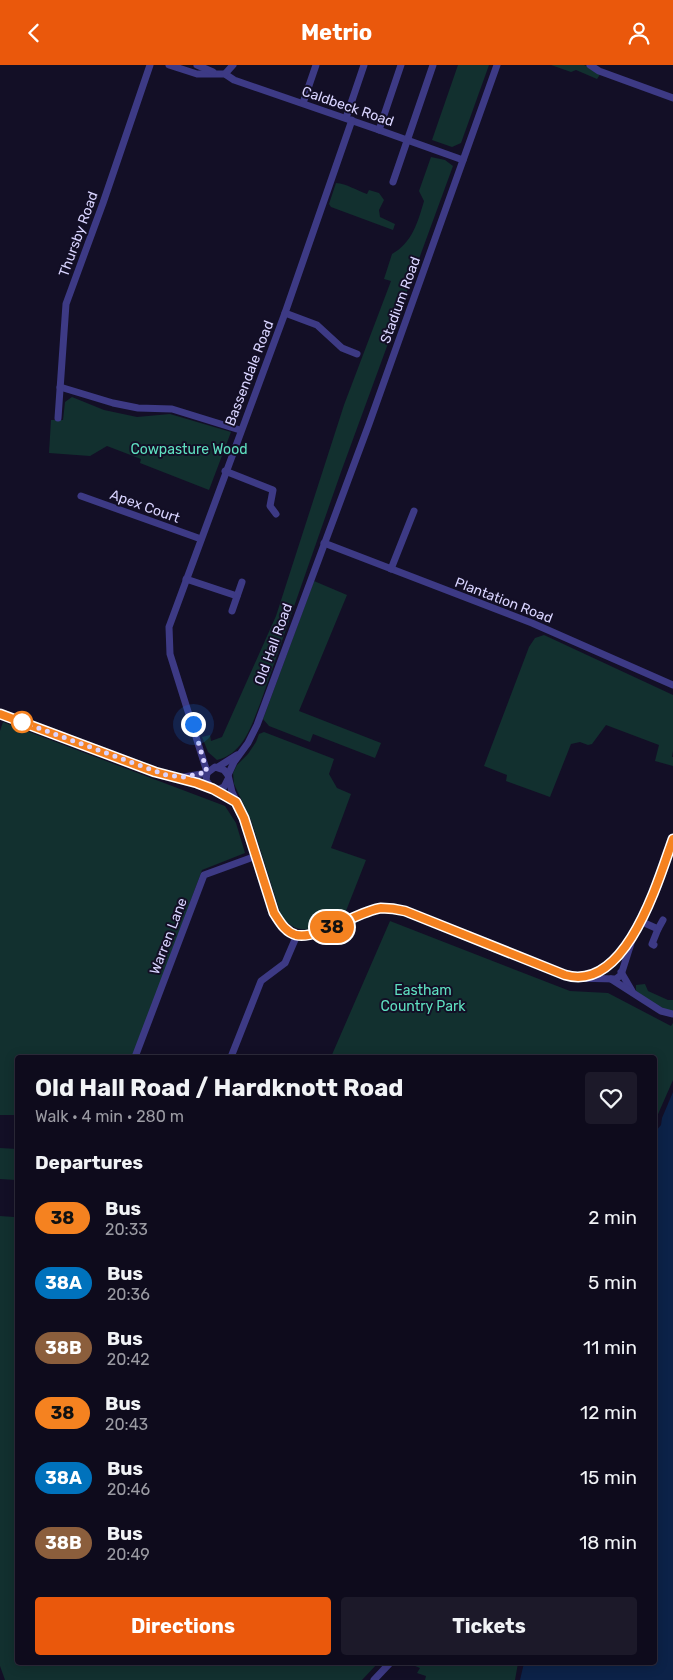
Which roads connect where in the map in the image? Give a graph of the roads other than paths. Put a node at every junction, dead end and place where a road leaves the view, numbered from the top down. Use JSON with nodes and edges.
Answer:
{"nodes":[{"id":1,"x":150,"y":65,"type":"edge"},
{"id":2,"x":169,"y":65,"type":"edge"},
{"id":3,"x":197,"y":65,"type":"edge"},
{"id":4,"x":316,"y":65,"type":"edge"},
{"id":5,"x":364,"y":65,"type":"edge"},
{"id":6,"x":401,"y":65,"type":"edge"},
{"id":7,"x":432,"y":65,"type":"edge"},
{"id":8,"x":497,"y":65,"type":"edge"},
{"id":9,"x":590,"y":65,"type":"edge"},
{"id":10,"x":233,"y":66,"type":"edge"},
{"id":11,"x":220,"y":74,"type":"junction"},
{"id":12,"x":673,"y":98,"type":"edge"},
{"id":13,"x":303,"y":103,"type":"junction"},
{"id":14,"x":349,"y":119,"type":"junction"},
{"id":15,"x":379,"y":130,"type":"junction"},
{"id":16,"x":407,"y":140,"type":"junction"},
{"id":17,"x":463,"y":161,"type":"junction"},
{"id":18,"x":393,"y":182,"type":"dead end"},
{"id":19,"x":285,"y":313,"type":"junction"},
{"id":20,"x":357,"y":354,"type":"dead end"},
{"id":21,"x":60,"y":387,"type":"junction"},
{"id":22,"x":58,"y":418,"type":"dead end"},
{"id":23,"x":240,"y":430,"type":"junction"},
{"id":24,"x":225,"y":471,"type":"junction"},
{"id":25,"x":81,"y":496,"type":"dead end"},
{"id":26,"x":414,"y":511,"type":"dead end"},
{"id":27,"x":276,"y":514,"type":"dead end"},
{"id":28,"x":201,"y":539,"type":"junction"},
{"id":29,"x":324,"y":543,"type":"junction"},
{"id":30,"x":392,"y":569,"type":"junction"},
{"id":31,"x":186,"y":579,"type":"junction"},
{"id":32,"x":242,"y":582,"type":"dead end"},
{"id":33,"x":237,"y":597,"type":"junction"},
{"id":34,"x":232,"y":611,"type":"dead end"},
{"id":35,"x":673,"y":685,"type":"edge"},
{"id":36,"x":0,"y":714,"type":"edge"},
{"id":37,"x":201,"y":748,"type":"junction"},
{"id":38,"x":241,"y":752,"type":"junction"},
{"id":39,"x":218,"y":767,"type":"junction"},
{"id":40,"x":207,"y":773,"type":"junction"},
{"id":41,"x":228,"y":776,"type":"junction"},
{"id":42,"x":176,"y":777,"type":"junction"},
{"id":43,"x":213,"y":789,"type":"junction"},
{"id":44,"x":238,"y":806,"type":"junction"},
{"id":45,"x":673,"y":839,"type":"edge"},
{"id":46,"x":256,"y":856,"type":"junction"},
{"id":47,"x":663,"y":920,"type":"dead end"},
{"id":48,"x":640,"y":921,"type":"junction"},
{"id":49,"x":658,"y":929,"type":"junction"},
{"id":50,"x":297,"y":935,"type":"junction"},
{"id":51,"x":633,"y":937,"type":"junction"},
{"id":52,"x":654,"y":945,"type":"dead end"},
{"id":53,"x":608,"y":965,"type":"junction"},
{"id":54,"x":622,"y":972,"type":"junction"},
{"id":55,"x":578,"y":978,"type":"junction"},
{"id":56,"x":611,"y":979,"type":"junction"},
{"id":57,"x":635,"y":995,"type":"junction"},
{"id":58,"x":673,"y":1014,"type":"edge"},
{"id":59,"x":136,"y":1055,"type":"edge"},
{"id":60,"x":232,"y":1055,"type":"edge"},
{"id":61,"x":388,"y":1665,"type":"edge"},
{"id":62,"x":374,"y":1680,"type":"edge"}],
"edges":[{"from":1,"to":21,"type":"street","name":"Thursby Road"},
{"from":2,"to":11,"type":"street","name":"Caldbeck Road"},
{"from":3,"to":11,"type":"street","name":"Caldbeck Road"},
{"from":4,"to":13,"type":"street"},
{"from":5,"to":14,"type":"street","name":"Bassendale Road"},
{"from":6,"to":15,"type":"street"},
{"from":7,"to":16,"type":"street"},
{"from":8,"to":17,"type":"street","name":"Stadium Road"},
{"from":9,"to":12,"type":"street"},
{"from":10,"to":11,"type":"street"},
{"from":11,"to":13,"type":"street","name":"Caldbeck Road"},
{"from":13,"to":14,"type":"street","name":"Caldbeck Road"},
{"from":14,"to":15,"type":"street","name":"Caldbeck Road"},
{"from":14,"to":19,"type":"street","name":"Bassendale Road"},
{"from":15,"to":16,"type":"street","name":"Caldbeck Road"},
{"from":16,"to":17,"type":"street","name":"Caldbeck Road"},
{"from":16,"to":18,"type":"street"},
{"from":17,"to":29,"type":"street","name":"Stadium Road"},
{"from":19,"to":20,"type":"street"},
{"from":19,"to":23,"type":"street","name":"Bassendale Road"},
{"from":21,"to":22,"type":"street","name":"Thursby Road"},
{"from":21,"to":23,"type":"street"},
{"from":23,"to":24,"type":"street","name":"Bassendale Road"},
{"from":24,"to":27,"type":"street"},
{"from":24,"to":28,"type":"street","name":"Bassendale Road"},
{"from":25,"to":28,"type":"street","name":"Apex Court"},
{"from":26,"to":30,"type":"street"},
{"from":28,"to":31,"type":"street","name":"Bassendale Road"},
{"from":29,"to":30,"type":"street","name":"Plantation Road"},
{"from":29,"to":38,"type":"street","name":"Old Hall Road"},
{"from":30,"to":35,"type":"street","name":"Plantation Road"},
{"from":31,"to":33,"type":"street"},
{"from":31,"to":37,"type":"street","name":"Bassendale Road"},
{"from":32,"to":33,"type":"street"},
{"from":33,"to":34,"type":"street"},
{"from":36,"to":42,"type":"street"},
{"from":37,"to":39,"type":"street","name":"Bassendale Road"},
{"from":37,"to":40,"type":"street","name":"Bassendale Road"},
{"from":38,"to":39,"type":"street","name":"Old Hall Road"},
{"from":38,"to":41,"type":"street","name":"Old Hall Road"},
{"from":39,"to":40,"type":"street"},
{"from":39,"to":41,"type":"street"},
{"from":40,"to":42,"type":"street"},
{"from":40,"to":43,"type":"street"},
{"from":41,"to":43,"type":"street"},
{"from":41,"to":44,"type":"street"},
{"from":42,"to":43,"type":"street"},
{"from":43,"to":44,"type":"street"},
{"from":44,"to":46,"type":"street"},
{"from":45,"to":48,"type":"street"},
{"from":46,"to":50,"type":"street"},
{"from":46,"to":59,"type":"street","name":"Warren Lane"},
{"from":47,"to":49,"type":"street"},
{"from":48,"to":49,"type":"street"},
{"from":48,"to":51,"type":"street"},
{"from":49,"to":52,"type":"street"},
{"from":50,"to":55,"type":"street"},
{"from":50,"to":60,"type":"street"},
{"from":51,"to":53,"type":"street"},
{"from":51,"to":54,"type":"street"},
{"from":53,"to":54,"type":"street"},
{"from":53,"to":55,"type":"street"},
{"from":53,"to":56,"type":"street"},
{"from":54,"to":56,"type":"street"},
{"from":54,"to":57,"type":"street"},
{"from":55,"to":56,"type":"street"},
{"from":56,"to":57,"type":"street"},
{"from":57,"to":58,"type":"street"},
{"from":61,"to":62,"type":"street"}]}
